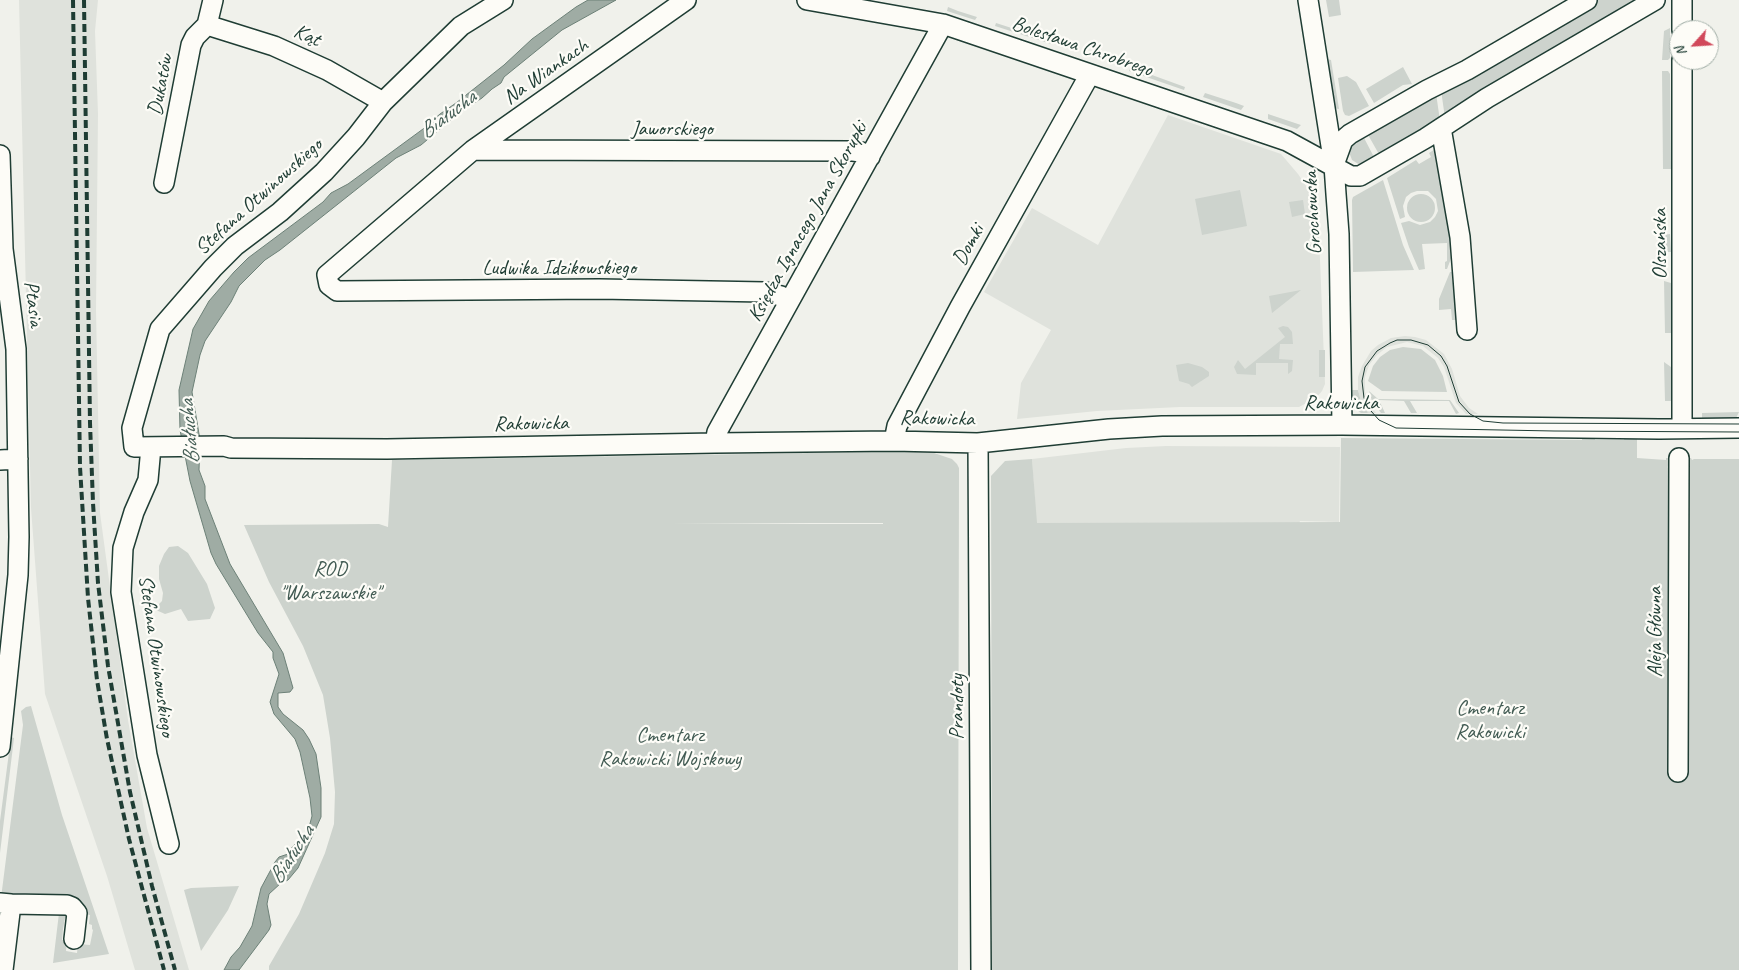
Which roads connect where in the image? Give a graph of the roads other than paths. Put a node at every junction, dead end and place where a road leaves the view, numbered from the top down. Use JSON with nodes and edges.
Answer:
{"nodes":[{"id":1,"x":213,"y":0,"type":"edge"},
{"id":2,"x":503,"y":0,"type":"edge"},
{"id":3,"x":686,"y":0,"type":"edge"},
{"id":4,"x":808,"y":0,"type":"edge"},
{"id":5,"x":1308,"y":0,"type":"edge"},
{"id":6,"x":1586,"y":0,"type":"edge"},
{"id":7,"x":1655,"y":0,"type":"edge"},
{"id":8,"x":1682,"y":0,"type":"edge"},
{"id":9,"x":1682,"y":20,"type":"edge"},
{"id":10,"x":943,"y":24,"type":"junction"},
{"id":11,"x":207,"y":26,"type":"junction"},
{"id":12,"x":1682,"y":70,"type":"edge"},
{"id":13,"x":1090,"y":74,"type":"junction"},
{"id":14,"x":383,"y":102,"type":"junction"},
{"id":15,"x":1441,"y":128,"type":"junction"},
{"id":16,"x":473,"y":150,"type":"junction"},
{"id":17,"x":0,"y":155,"type":"edge"},
{"id":18,"x":870,"y":157,"type":"junction"},
{"id":19,"x":1334,"y":166,"type":"junction"},
{"id":20,"x":164,"y":183,"type":"dead end"},
{"id":21,"x":2,"y":247,"type":"edge"},
{"id":22,"x":329,"y":285,"type":"joint"},
{"id":23,"x":789,"y":301,"type":"junction"},
{"id":24,"x":1466,"y":330,"type":"dead end"},
{"id":25,"x":1342,"y":425,"type":"junction"},
{"id":26,"x":1682,"y":428,"type":"junction"},
{"id":27,"x":1739,"y":428,"type":"edge"},
{"id":28,"x":894,"y":441,"type":"junction"},
{"id":29,"x":715,"y":443,"type":"junction"},
{"id":30,"x":978,"y":443,"type":"junction"},
{"id":31,"x":149,"y":447,"type":"junction"},
{"id":32,"x":1679,"y":458,"type":"dead end"},
{"id":33,"x":9,"y":459,"type":"edge"},
{"id":34,"x":6,"y":633,"type":"edge"},
{"id":35,"x":2,"y":722,"type":"edge"},
{"id":36,"x":0,"y":747,"type":"edge"},
{"id":37,"x":1678,"y":772,"type":"dead end"},
{"id":38,"x":169,"y":844,"type":"dead end"},
{"id":39,"x":5,"y":904,"type":"edge"},
{"id":40,"x":74,"y":939,"type":"dead end"},
{"id":41,"x":3,"y":970,"type":"edge"},
{"id":42,"x":980,"y":970,"type":"edge"}],
"edges":[{"from":1,"to":11,"type":"street","name":"Dukatów"},
{"from":2,"to":14,"type":"street","name":"Stefana Otwinowskiego"},
{"from":3,"to":16,"type":"street","name":"Na Wiankach"},
{"from":4,"to":10,"type":"street","name":"Bolesława Chrobrego"},
{"from":5,"to":19,"type":"street","name":"Grochowska"},
{"from":6,"to":19,"type":"street"},
{"from":7,"to":15,"type":"street"},
{"from":8,"to":9,"type":"street"},
{"from":10,"to":13,"type":"street","name":"Bolesława Chrobrego"},
{"from":10,"to":18,"type":"street","name":"Księdza Ignacego Jana Skorupki"},
{"from":11,"to":14,"type":"street","name":"Kąt"},
{"from":11,"to":20,"type":"street","name":"Dukatów"},
{"from":12,"to":26,"type":"street","name":"Olszańska"},
{"from":13,"to":19,"type":"street","name":"Bolesława Chrobrego"},
{"from":13,"to":28,"type":"street","name":"Domki"},
{"from":14,"to":31,"type":"street","name":"Stefana Otwinowskiego"},
{"from":15,"to":19,"type":"street","name":"Bolesława Chrobrego"},
{"from":15,"to":24,"type":"street"},
{"from":16,"to":18,"type":"street","name":"Jaworskiego"},
{"from":16,"to":22,"type":"street","name":"Na Wiankach"},
{"from":17,"to":21,"type":"street","name":"Ptasia"},
{"from":18,"to":23,"type":"street","name":"Księdza Ignacego Jana Skorupki"},
{"from":19,"to":25,"type":"street","name":"Grochowska"},
{"from":21,"to":33,"type":"street","name":"Ptasia"},
{"from":22,"to":23,"type":"street","name":"Ludwika Idzikowskiego"},
{"from":23,"to":29,"type":"street","name":"Księdza Ignacego Jana Skorupki"},
{"from":25,"to":26,"type":"street","name":"Rakowicka"},
{"from":25,"to":30,"type":"street","name":"Rakowicka"},
{"from":26,"to":27,"type":"street","name":"Rakowicka"},
{"from":28,"to":29,"type":"street","name":"Rakowicka"},
{"from":28,"to":30,"type":"street","name":"Rakowicka"},
{"from":29,"to":31,"type":"street","name":"Rakowicka"},
{"from":30,"to":42,"type":"street","name":"Prandoty"},
{"from":31,"to":38,"type":"street","name":"Stefana Otwinowskiego"},
{"from":32,"to":37,"type":"street","name":"Aleja Główna"},
{"from":33,"to":34,"type":"street","name":"Ptasia"},
{"from":34,"to":35,"type":"street","name":"Ptasia"},
{"from":35,"to":36,"type":"street","name":"Ptasia"},
{"from":39,"to":40,"type":"street"},
{"from":39,"to":41,"type":"street"}]}
